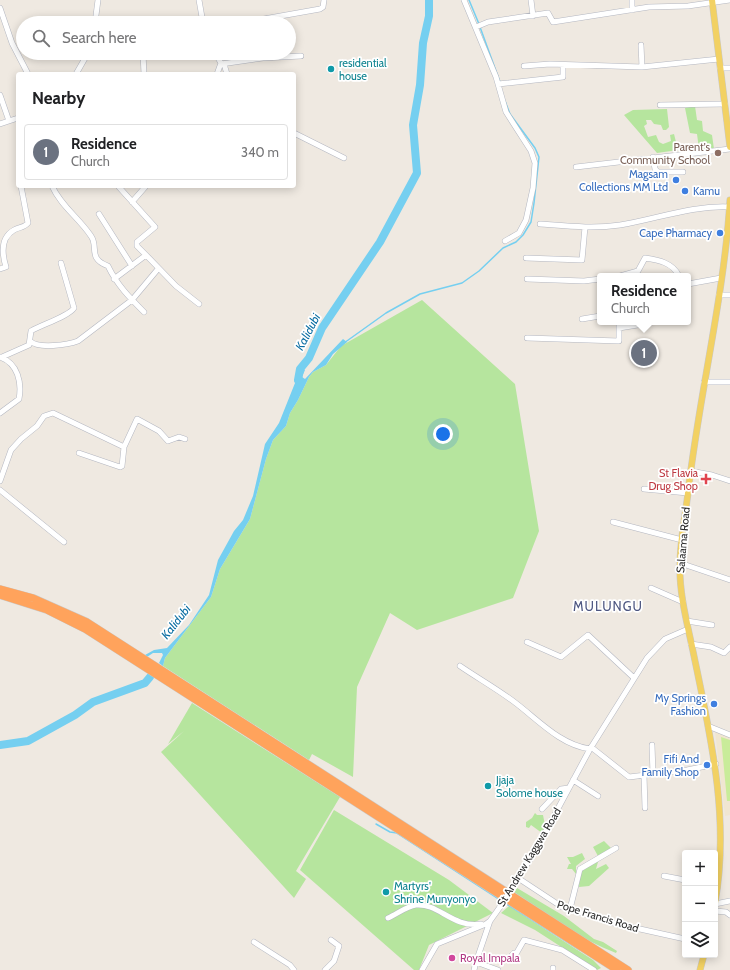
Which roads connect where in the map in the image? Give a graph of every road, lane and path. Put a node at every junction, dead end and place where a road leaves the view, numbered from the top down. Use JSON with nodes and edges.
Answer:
{"nodes":[{"id":1,"x":98,"y":0,"type":"edge"},
{"id":2,"x":199,"y":0,"type":"edge"},
{"id":3,"x":324,"y":0,"type":"edge"},
{"id":4,"x":464,"y":0,"type":"edge"},
{"id":5,"x":531,"y":0,"type":"edge"},
{"id":6,"x":632,"y":0,"type":"edge"},
{"id":7,"x":730,"y":0,"type":"edge"},
{"id":8,"x":712,"y":1,"type":"edge"},
{"id":9,"x":0,"y":8,"type":"edge"},
{"id":10,"x":632,"y":10,"type":"junction"},
{"id":11,"x":97,"y":16,"type":"edge"},
{"id":12,"x":202,"y":16,"type":"edge"},
{"id":13,"x":281,"y":16,"type":"edge"},
{"id":14,"x":533,"y":16,"type":"junction"},
{"id":15,"x":479,"y":26,"type":"junction"},
{"id":16,"x":641,"y":45,"type":"dead end"},
{"id":17,"x":16,"y":51,"type":"edge"},
{"id":18,"x":301,"y":56,"type":"dead end"},
{"id":19,"x":296,"y":57,"type":"edge"},
{"id":20,"x":719,"y":59,"type":"junction"},
{"id":21,"x":21,"y":60,"type":"edge"},
{"id":22,"x":85,"y":60,"type":"edge"},
{"id":23,"x":143,"y":60,"type":"edge"},
{"id":24,"x":219,"y":60,"type":"edge"},
{"id":25,"x":262,"y":60,"type":"edge"},
{"id":26,"x":222,"y":64,"type":"junction"},
{"id":27,"x":524,"y":66,"type":"dead end"},
{"id":28,"x":563,"y":66,"type":"junction"},
{"id":29,"x":642,"y":67,"type":"junction"},
{"id":30,"x":720,"y":68,"type":"junction"},
{"id":31,"x":730,"y":68,"type":"edge"},
{"id":32,"x":27,"y":72,"type":"edge"},
{"id":33,"x":77,"y":72,"type":"edge"},
{"id":34,"x":144,"y":72,"type":"edge"},
{"id":35,"x":218,"y":72,"type":"edge"},
{"id":36,"x":227,"y":72,"type":"edge"},
{"id":37,"x":500,"y":84,"type":"junction"},
{"id":38,"x":0,"y":95,"type":"edge"},
{"id":39,"x":725,"y":104,"type":"junction"},
{"id":40,"x":660,"y":105,"type":"dead end"},
{"id":41,"x":16,"y":119,"type":"edge"},
{"id":42,"x":9,"y":121,"type":"junction"},
{"id":43,"x":0,"y":124,"type":"edge"},
{"id":44,"x":296,"y":134,"type":"edge"},
{"id":45,"x":729,"y":136,"type":"edge"},
{"id":46,"x":730,"y":148,"type":"edge"},
{"id":47,"x":653,"y":157,"type":"junction"},
{"id":48,"x":344,"y":158,"type":"dead end"},
{"id":49,"x":576,"y":167,"type":"dead end"},
{"id":50,"x":683,"y":172,"type":"dead end"},
{"id":51,"x":21,"y":188,"type":"edge"},
{"id":52,"x":53,"y":188,"type":"edge"},
{"id":53,"x":120,"y":188,"type":"edge"},
{"id":54,"x":144,"y":188,"type":"edge"},
{"id":55,"x":730,"y":200,"type":"edge"},
{"id":56,"x":132,"y":202,"type":"junction"},
{"id":57,"x":730,"y":207,"type":"edge"},
{"id":58,"x":99,"y":214,"type":"dead end"},
{"id":59,"x":540,"y":224,"type":"dead end"},
{"id":60,"x":585,"y":227,"type":"junction"},
{"id":61,"x":505,"y":242,"type":"dead end"},
{"id":62,"x":728,"y":246,"type":"edge"},
{"id":63,"x":146,"y":256,"type":"junction"},
{"id":64,"x":526,"y":258,"type":"dead end"},
{"id":65,"x":61,"y":263,"type":"dead end"},
{"id":66,"x":132,"y":266,"type":"junction"},
{"id":67,"x":0,"y":269,"type":"edge"},
{"id":68,"x":158,"y":269,"type":"junction"},
{"id":69,"x":631,"y":273,"type":"edge"},
{"id":70,"x":678,"y":273,"type":"edge"},
{"id":71,"x":721,"y":278,"type":"junction"},
{"id":72,"x":114,"y":279,"type":"junction"},
{"id":73,"x":527,"y":280,"type":"dead end"},
{"id":74,"x":597,"y":280,"type":"edge"},
{"id":75,"x":691,"y":283,"type":"edge"},
{"id":76,"x":719,"y":295,"type":"junction"},
{"id":77,"x":730,"y":295,"type":"edge"},
{"id":78,"x":132,"y":300,"type":"junction"},
{"id":79,"x":198,"y":304,"type":"dead end"},
{"id":80,"x":144,"y":312,"type":"dead end"},
{"id":81,"x":597,"y":316,"type":"edge"},
{"id":82,"x":582,"y":319,"type":"dead end"},
{"id":83,"x":638,"y":325,"type":"edge"},
{"id":84,"x":619,"y":328,"type":"joint"},
{"id":85,"x":527,"y":338,"type":"dead end"},
{"id":86,"x":30,"y":341,"type":"junction"},
{"id":87,"x":1,"y":357,"type":"edge"},
{"id":88,"x":704,"y":382,"type":"junction"},
{"id":89,"x":730,"y":382,"type":"edge"},
{"id":90,"x":0,"y":413,"type":"edge"},
{"id":91,"x":185,"y":439,"type":"dead end"},
{"id":92,"x":124,"y":447,"type":"junction"},
{"id":93,"x":79,"y":453,"type":"dead end"},
{"id":94,"x":690,"y":471,"type":"junction"},
{"id":95,"x":0,"y":481,"type":"edge"},
{"id":96,"x":730,"y":481,"type":"edge"},
{"id":97,"x":644,"y":489,"type":"dead end"},
{"id":98,"x":0,"y":490,"type":"edge"},
{"id":99,"x":688,"y":493,"type":"junction"},
{"id":100,"x":613,"y":522,"type":"dead end"},
{"id":101,"x":682,"y":540,"type":"junction"},
{"id":102,"x":64,"y":542,"type":"dead end"},
{"id":103,"x":680,"y":563,"type":"junction"},
{"id":104,"x":730,"y":580,"type":"edge"},
{"id":105,"x":651,"y":588,"type":"dead end"},
{"id":106,"x":0,"y":589,"type":"edge"},
{"id":107,"x":0,"y":595,"type":"edge"},
{"id":108,"x":683,"y":602,"type":"junction"},
{"id":109,"x":687,"y":621,"type":"junction"},
{"id":110,"x":86,"y":625,"type":"junction"},
{"id":111,"x":712,"y":625,"type":"dead end"},
{"id":112,"x":688,"y":629,"type":"junction"},
{"id":113,"x":527,"y":642,"type":"dead end"},
{"id":114,"x":691,"y":644,"type":"junction"},
{"id":115,"x":730,"y":647,"type":"edge"},
{"id":116,"x":460,"y":666,"type":"dead end"},
{"id":117,"x":634,"y":678,"type":"junction"},
{"id":118,"x":708,"y":726,"type":"junction"},
{"id":119,"x":730,"y":735,"type":"edge"},
{"id":120,"x":652,"y":745,"type":"dead end"},
{"id":121,"x":590,"y":748,"type":"junction"},
{"id":122,"x":716,"y":764,"type":"junction"},
{"id":123,"x":306,"y":766,"type":"junction"},
{"id":124,"x":653,"y":774,"type":"junction"},
{"id":125,"x":644,"y":775,"type":"junction"},
{"id":126,"x":573,"y":780,"type":"junction"},
{"id":127,"x":569,"y":788,"type":"junction"},
{"id":128,"x":598,"y":796,"type":"dead end"},
{"id":129,"x":645,"y":808,"type":"dead end"},
{"id":130,"x":542,"y":809,"type":"dead end"},
{"id":131,"x":616,"y":848,"type":"dead end"},
{"id":132,"x":664,"y":876,"type":"dead end"},
{"id":133,"x":718,"y":878,"type":"edge"},
{"id":134,"x":682,"y":879,"type":"edge"},
{"id":135,"x":516,"y":881,"type":"junction"},
{"id":136,"x":730,"y":901,"type":"edge"},
{"id":137,"x":718,"y":903,"type":"edge"},
{"id":138,"x":570,"y":909,"type":"junction"},
{"id":139,"x":718,"y":911,"type":"edge"},
{"id":140,"x":730,"y":915,"type":"edge"},
{"id":141,"x":388,"y":918,"type":"dead end"},
{"id":142,"x":488,"y":922,"type":"junction"},
{"id":143,"x":682,"y":938,"type":"edge"},
{"id":144,"x":331,"y":940,"type":"dead end"},
{"id":145,"x":254,"y":942,"type":"dead end"},
{"id":146,"x":512,"y":955,"type":"dead end"},
{"id":147,"x":703,"y":958,"type":"edge"},
{"id":148,"x":476,"y":962,"type":"junction"},
{"id":149,"x":294,"y":970,"type":"edge"},
{"id":150,"x":325,"y":970,"type":"edge"},
{"id":151,"x":422,"y":970,"type":"edge"},
{"id":152,"x":474,"y":970,"type":"edge"},
{"id":153,"x":498,"y":970,"type":"edge"},
{"id":154,"x":594,"y":970,"type":"edge"},
{"id":155,"x":617,"y":970,"type":"edge"},
{"id":156,"x":628,"y":970,"type":"edge"},
{"id":157,"x":700,"y":970,"type":"edge"}],
"edges":[{"from":1,"to":11,"type":"street"},
{"from":2,"to":12,"type":"street"},
{"from":3,"to":13,"type":"street"},
{"from":4,"to":15,"type":"street"},
{"from":5,"to":14,"type":"street"},
{"from":6,"to":10,"type":"street"},
{"from":7,"to":8,"type":"street"},
{"from":8,"to":10,"type":"street"},
{"from":8,"to":20,"type":"main road"},
{"from":9,"to":17,"type":"street"},
{"from":10,"to":14,"type":"street"},
{"from":14,"to":15,"type":"street"},
{"from":15,"to":37,"type":"street"},
{"from":16,"to":29,"type":"street"},
{"from":18,"to":19,"type":"street"},
{"from":20,"to":29,"type":"street"},
{"from":20,"to":30,"type":"main road"},
{"from":21,"to":32,"type":"street"},
{"from":22,"to":33,"type":"street"},
{"from":23,"to":34,"type":"street"},
{"from":24,"to":26,"type":"street"},
{"from":25,"to":26,"type":"street"},
{"from":26,"to":35,"type":"street"},
{"from":26,"to":36,"type":"street"},
{"from":27,"to":28,"type":"street"},
{"from":28,"to":29,"type":"street"},
{"from":28,"to":37,"type":"street"},
{"from":30,"to":31,"type":"street"},
{"from":30,"to":39,"type":"main road"},
{"from":37,"to":61,"type":"street"},
{"from":38,"to":42,"type":"street"},
{"from":39,"to":40,"type":"street"},
{"from":39,"to":45,"type":"main road"},
{"from":41,"to":42,"type":"street"},
{"from":42,"to":43,"type":"street"},
{"from":44,"to":48,"type":"street"},
{"from":45,"to":46,"type":"main road"},
{"from":46,"to":47,"type":"street"},
{"from":47,"to":49,"type":"street"},
{"from":47,"to":50,"type":"street"},
{"from":51,"to":67,"type":"street"},
{"from":52,"to":72,"type":"street"},
{"from":53,"to":56,"type":"street"},
{"from":54,"to":56,"type":"street"},
{"from":55,"to":57,"type":"main road","name":"Salaama Road"},
{"from":56,"to":63,"type":"street"},
{"from":57,"to":60,"type":"street"},
{"from":57,"to":62,"type":"main road","name":"Salaama Road"},
{"from":58,"to":66,"type":"street"},
{"from":59,"to":60,"type":"street"},
{"from":60,"to":64,"type":"street"},
{"from":62,"to":71,"type":"main road","name":"Salaama Road"},
{"from":63,"to":66,"type":"street"},
{"from":63,"to":68,"type":"street"},
{"from":65,"to":86,"type":"street"},
{"from":66,"to":72,"type":"street"},
{"from":68,"to":78,"type":"street"},
{"from":68,"to":79,"type":"street"},
{"from":69,"to":70,"type":"street"},
{"from":71,"to":75,"type":"street"},
{"from":71,"to":76,"type":"main road","name":"Salaama Road"},
{"from":72,"to":78,"type":"street"},
{"from":73,"to":74,"type":"street"},
{"from":76,"to":77,"type":"street"},
{"from":76,"to":88,"type":"main road","name":"Salaama Road"},
{"from":78,"to":80,"type":"street"},
{"from":78,"to":86,"type":"street"},
{"from":81,"to":82,"type":"street"},
{"from":83,"to":84,"type":"street"},
{"from":84,"to":85,"type":"street"},
{"from":86,"to":87,"type":"street"},
{"from":87,"to":90,"type":"street"},
{"from":88,"to":89,"type":"street"},
{"from":88,"to":94,"type":"main road","name":"Salaama Road"},
{"from":91,"to":92,"type":"street"},
{"from":92,"to":93,"type":"street"},
{"from":92,"to":95,"type":"street"},
{"from":94,"to":96,"type":"street"},
{"from":94,"to":99,"type":"main road","name":"Salaama Road"},
{"from":97,"to":99,"type":"street"},
{"from":98,"to":102,"type":"street"},
{"from":99,"to":101,"type":"main road","name":"Salaama Road"},
{"from":100,"to":101,"type":"street"},
{"from":101,"to":103,"type":"main road","name":"Salaama Road"},
{"from":103,"to":104,"type":"street"},
{"from":103,"to":108,"type":"main road","name":"Salaama Road"},
{"from":105,"to":108,"type":"street"},
{"from":106,"to":110,"type":"highway"},
{"from":107,"to":110,"type":"highway"},
{"from":108,"to":109,"type":"main road","name":"Salaama Road"},
{"from":109,"to":111,"type":"street"},
{"from":109,"to":112,"type":"main road","name":"Salaama Road"},
{"from":110,"to":123,"type":"highway"},
{"from":112,"to":114,"type":"main road","name":"Salaama Road"},
{"from":112,"to":117,"type":"street","name":"St Andrew Kaggwa Road"},
{"from":113,"to":117,"type":"street"},
{"from":114,"to":115,"type":"street"},
{"from":114,"to":118,"type":"main road","name":"Salaama Road"},
{"from":116,"to":121,"type":"street"},
{"from":117,"to":121,"type":"street","name":"St Andrew Kaggwa Road"},
{"from":118,"to":119,"type":"street"},
{"from":118,"to":122,"type":"main road","name":"Salaama Road"},
{"from":120,"to":124,"type":"street"},
{"from":121,"to":125,"type":"street"},
{"from":121,"to":126,"type":"street","name":"St Andrew Kaggwa Road"},
{"from":122,"to":124,"type":"street"},
{"from":122,"to":133,"type":"main road","name":"Salaama Road"},
{"from":123,"to":155,"type":"highway"},
{"from":123,"to":156,"type":"highway"},
{"from":124,"to":125,"type":"street"},
{"from":125,"to":129,"type":"street"},
{"from":126,"to":127,"type":"street","name":"St Andrew Kaggwa Road"},
{"from":126,"to":128,"type":"street"},
{"from":127,"to":130,"type":"street"},
{"from":127,"to":135,"type":"street","name":"St Andrew Kaggwa Road"},
{"from":131,"to":138,"type":"street"},
{"from":132,"to":134,"type":"street"},
{"from":135,"to":138,"type":"street","name":"Pope Francis Road"},
{"from":135,"to":142,"type":"street","name":"St Andrew Kaggwa Road","bridge":true},
{"from":136,"to":137,"type":"street"},
{"from":138,"to":143,"type":"street","name":"Pope Francis Road"},
{"from":139,"to":140,"type":"street"},
{"from":141,"to":142,"type":"street"},
{"from":142,"to":148,"type":"street","name":"St Andrew Kaggwa Road"},
{"from":142,"to":151,"type":"street"},
{"from":144,"to":150,"type":"street"},
{"from":145,"to":149,"type":"street"},
{"from":146,"to":154,"type":"street"},
{"from":147,"to":157,"type":"main road"},
{"from":148,"to":152,"type":"street","name":"St Andrew Kaggwa Road"},
{"from":148,"to":153,"type":"street"}]}
